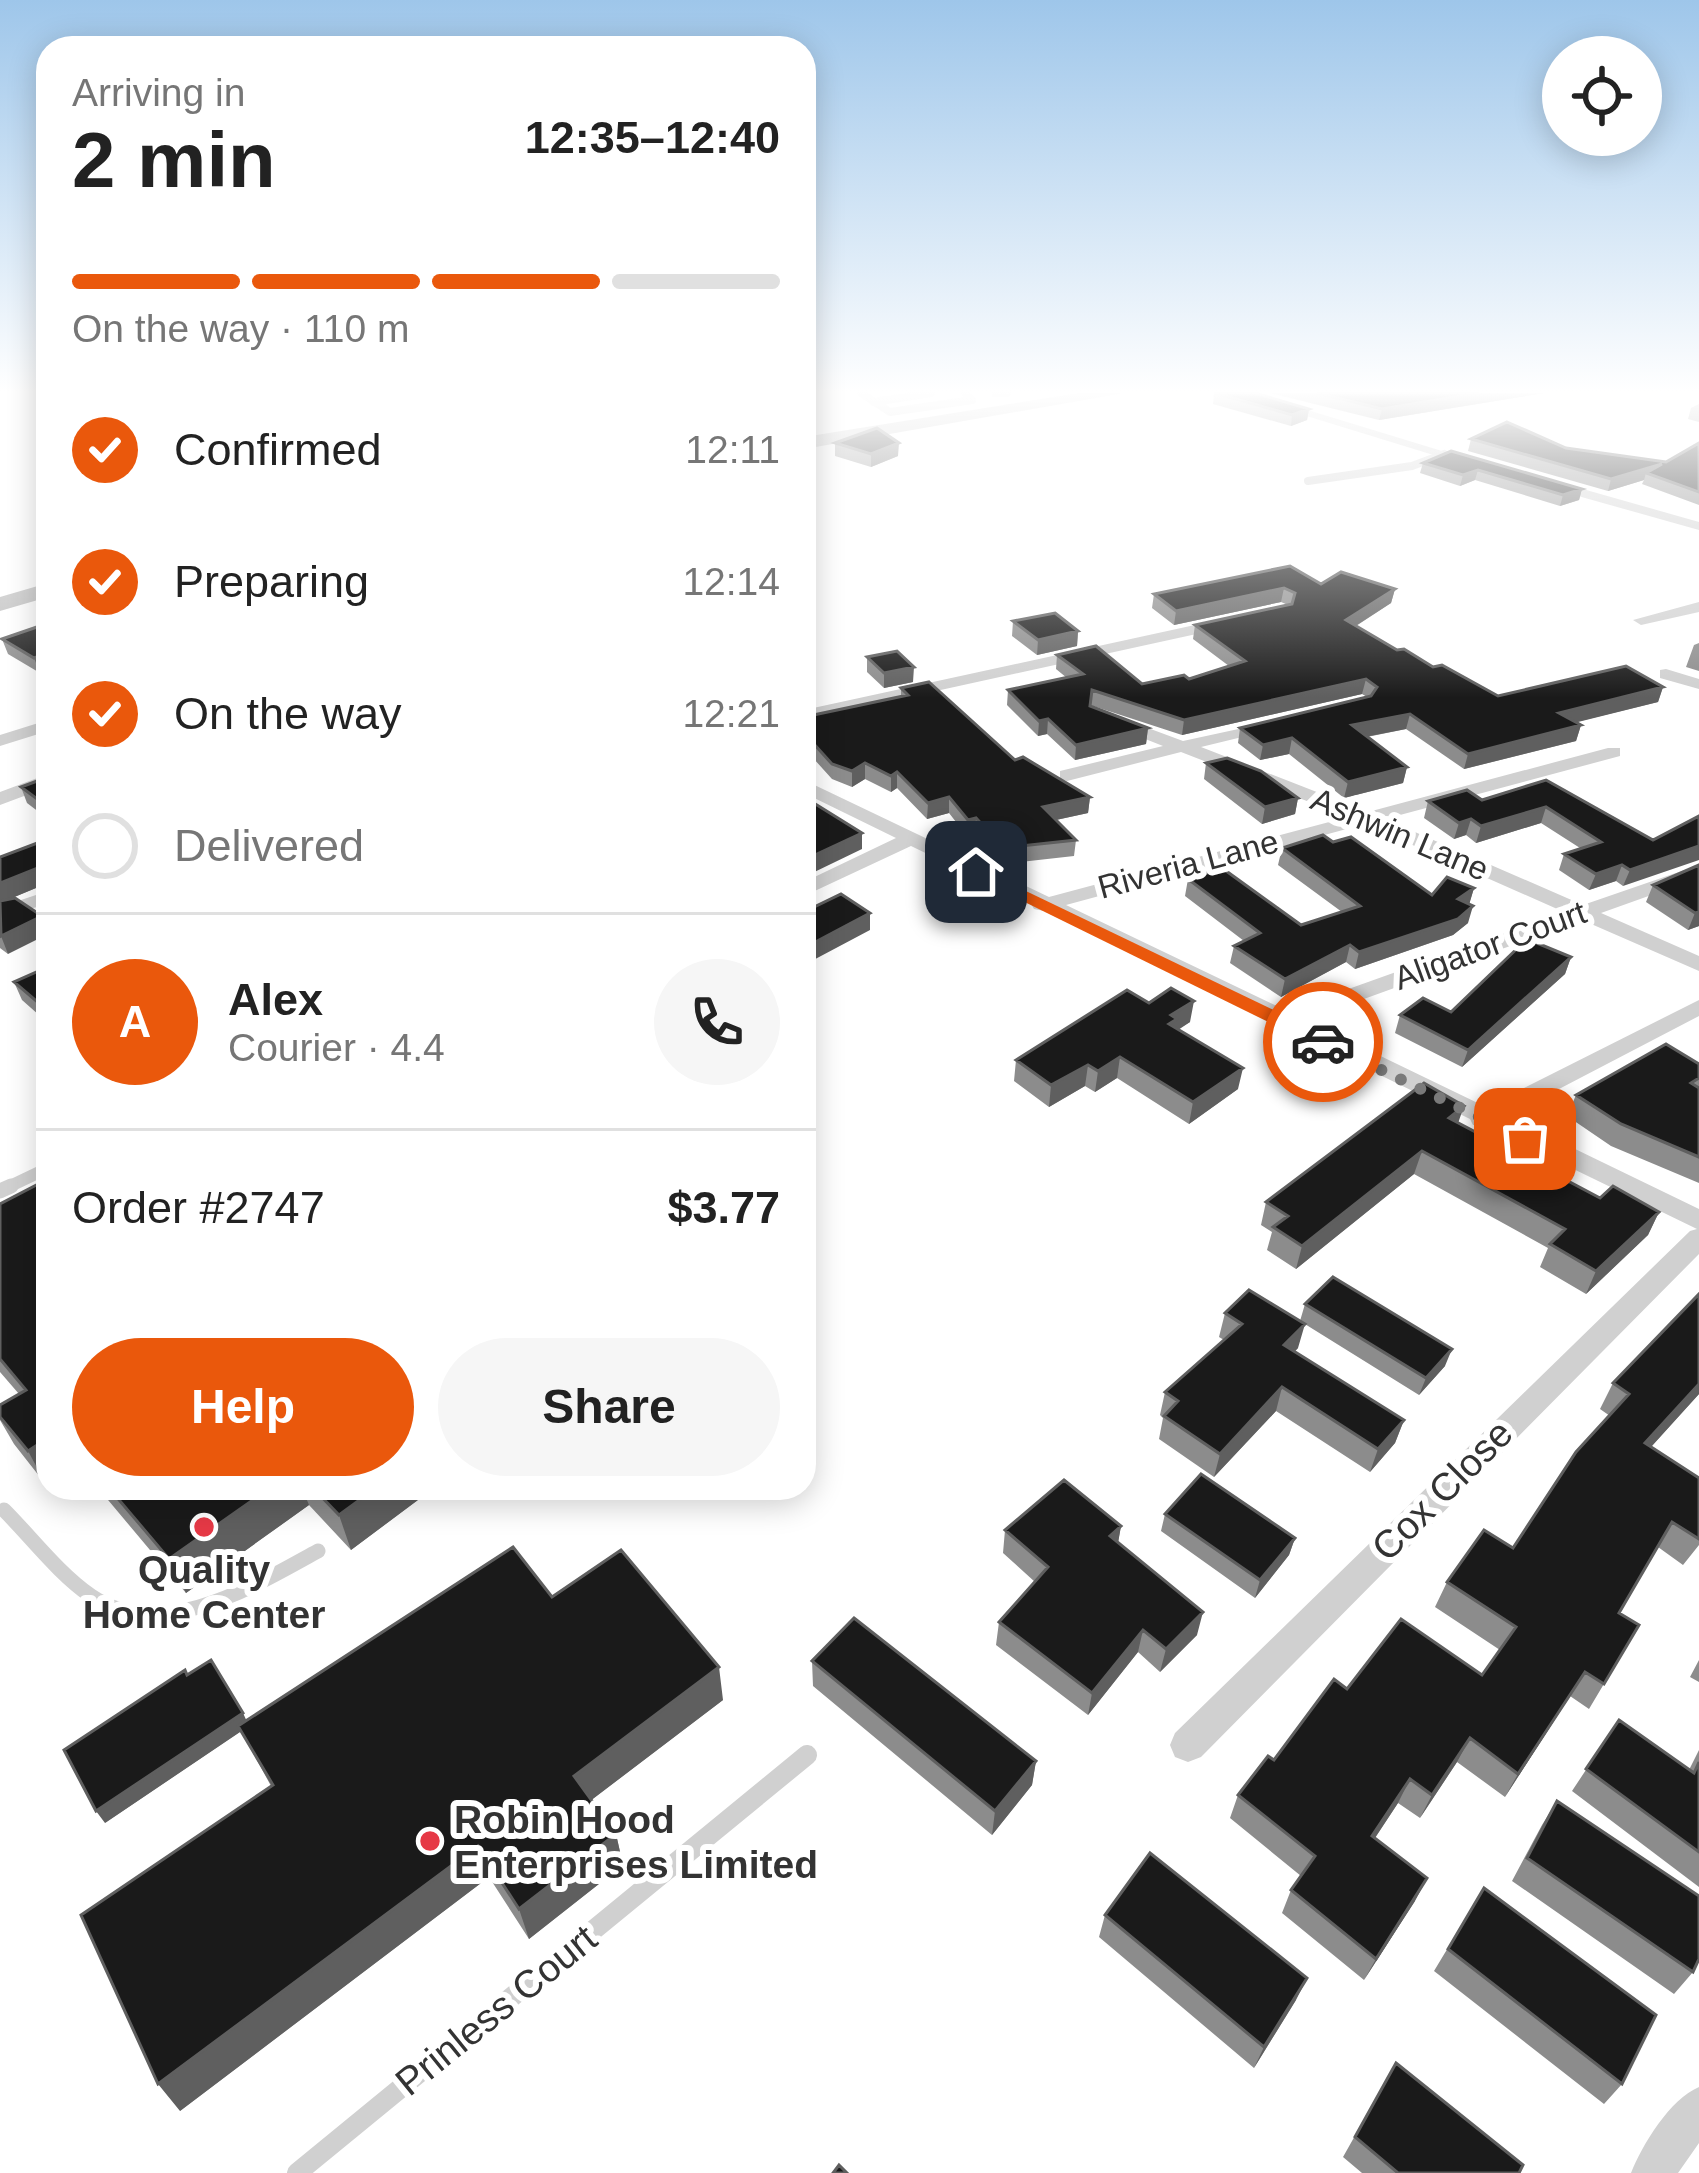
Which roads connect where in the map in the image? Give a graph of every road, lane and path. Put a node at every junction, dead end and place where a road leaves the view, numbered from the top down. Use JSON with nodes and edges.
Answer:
{"nodes":[{"id":1,"x":1587,"y":494,"type":"edge"},
{"id":2,"x":1699,"y":526,"type":"edge"},
{"id":3,"x":36,"y":594,"type":"edge"},
{"id":4,"x":0,"y":604,"type":"edge"},
{"id":5,"x":1699,"y":607,"type":"edge"},
{"id":6,"x":1641,"y":620,"type":"dead end"},
{"id":7,"x":1236,"y":621,"type":"edge"},
{"id":8,"x":1666,"y":674,"type":"dead end"},
{"id":9,"x":1699,"y":683,"type":"edge"},
{"id":10,"x":816,"y":712,"type":"edge"},
{"id":11,"x":1096,"y":713,"type":"edge"},
{"id":12,"x":1293,"y":719,"type":"edge"},
{"id":13,"x":36,"y":729,"type":"edge"},
{"id":14,"x":0,"y":741,"type":"edge"},
{"id":15,"x":1182,"y":746,"type":"junction"},
{"id":16,"x":1614,"y":752,"type":"dead end"},
{"id":17,"x":1067,"y":775,"type":"dead end"},
{"id":18,"x":36,"y":785,"type":"edge"},
{"id":19,"x":816,"y":792,"type":"edge"},
{"id":20,"x":0,"y":799,"type":"edge"},
{"id":21,"x":1362,"y":816,"type":"junction"},
{"id":22,"x":910,"y":839,"type":"junction"},
{"id":23,"x":1699,"y":871,"type":"edge"},
{"id":24,"x":816,"y":884,"type":"edge"},
{"id":25,"x":36,"y":900,"type":"edge"},
{"id":26,"x":1041,"y":905,"type":"junction"},
{"id":27,"x":5,"y":912,"type":"edge"},
{"id":28,"x":1583,"y":912,"type":"junction"},
{"id":29,"x":1699,"y":964,"type":"edge"},
{"id":30,"x":1699,"y":1007,"type":"edge"},
{"id":31,"x":1282,"y":1022,"type":"junction"},
{"id":32,"x":1482,"y":1119,"type":"junction"},
{"id":33,"x":36,"y":1174,"type":"edge"},
{"id":34,"x":0,"y":1191,"type":"edge"},
{"id":35,"x":1699,"y":1220,"type":"edge"},
{"id":36,"x":1699,"y":1238,"type":"edge"},
{"id":37,"x":1,"y":1509,"type":"edge"},
{"id":38,"x":318,"y":1551,"type":"dead end"},
{"id":39,"x":1188,"y":1745,"type":"dead end"},
{"id":40,"x":807,"y":1755,"type":"dead end"},
{"id":41,"x":1699,"y":2108,"type":"edge"},
{"id":42,"x":297,"y":2173,"type":"edge"},
{"id":43,"x":1652,"y":2173,"type":"edge"}],
"edges":[{"from":1,"to":2,"type":"street"},
{"from":3,"to":4,"type":"main road"},
{"from":5,"to":6,"type":"street"},
{"from":7,"to":10,"type":"street"},
{"from":8,"to":9,"type":"street"},
{"from":11,"to":15,"type":"street","name":"Ashwin Lane"},
{"from":12,"to":15,"type":"street"},
{"from":13,"to":14,"type":"street"},
{"from":15,"to":17,"type":"street"},
{"from":15,"to":21,"type":"street","name":"Ashwin Lane"},
{"from":16,"to":21,"type":"street","name":"Riveria Lane"},
{"from":18,"to":20,"type":"street"},
{"from":19,"to":22,"type":"street"},
{"from":21,"to":26,"type":"street","name":"Riveria Lane"},
{"from":21,"to":28,"type":"street","name":"Ashwin Lane"},
{"from":22,"to":24,"type":"street"},
{"from":22,"to":26,"type":"street"},
{"from":23,"to":28,"type":"street","name":"Aligator Court"},
{"from":25,"to":27,"type":"street"},
{"from":26,"to":31,"type":"street"},
{"from":28,"to":29,"type":"street","name":"Ashwin Lane"},
{"from":28,"to":31,"type":"street","name":"Aligator Court"},
{"from":30,"to":32,"type":"street"},
{"from":31,"to":32,"type":"street"},
{"from":32,"to":35,"type":"street"},
{"from":33,"to":34,"type":"lane"},
{"from":36,"to":39,"type":"street","name":"Cox Close"},
{"from":37,"to":38,"type":"lane"},
{"from":40,"to":42,"type":"lane","name":"Prinless Court"},
{"from":41,"to":43,"type":"street"}]}
